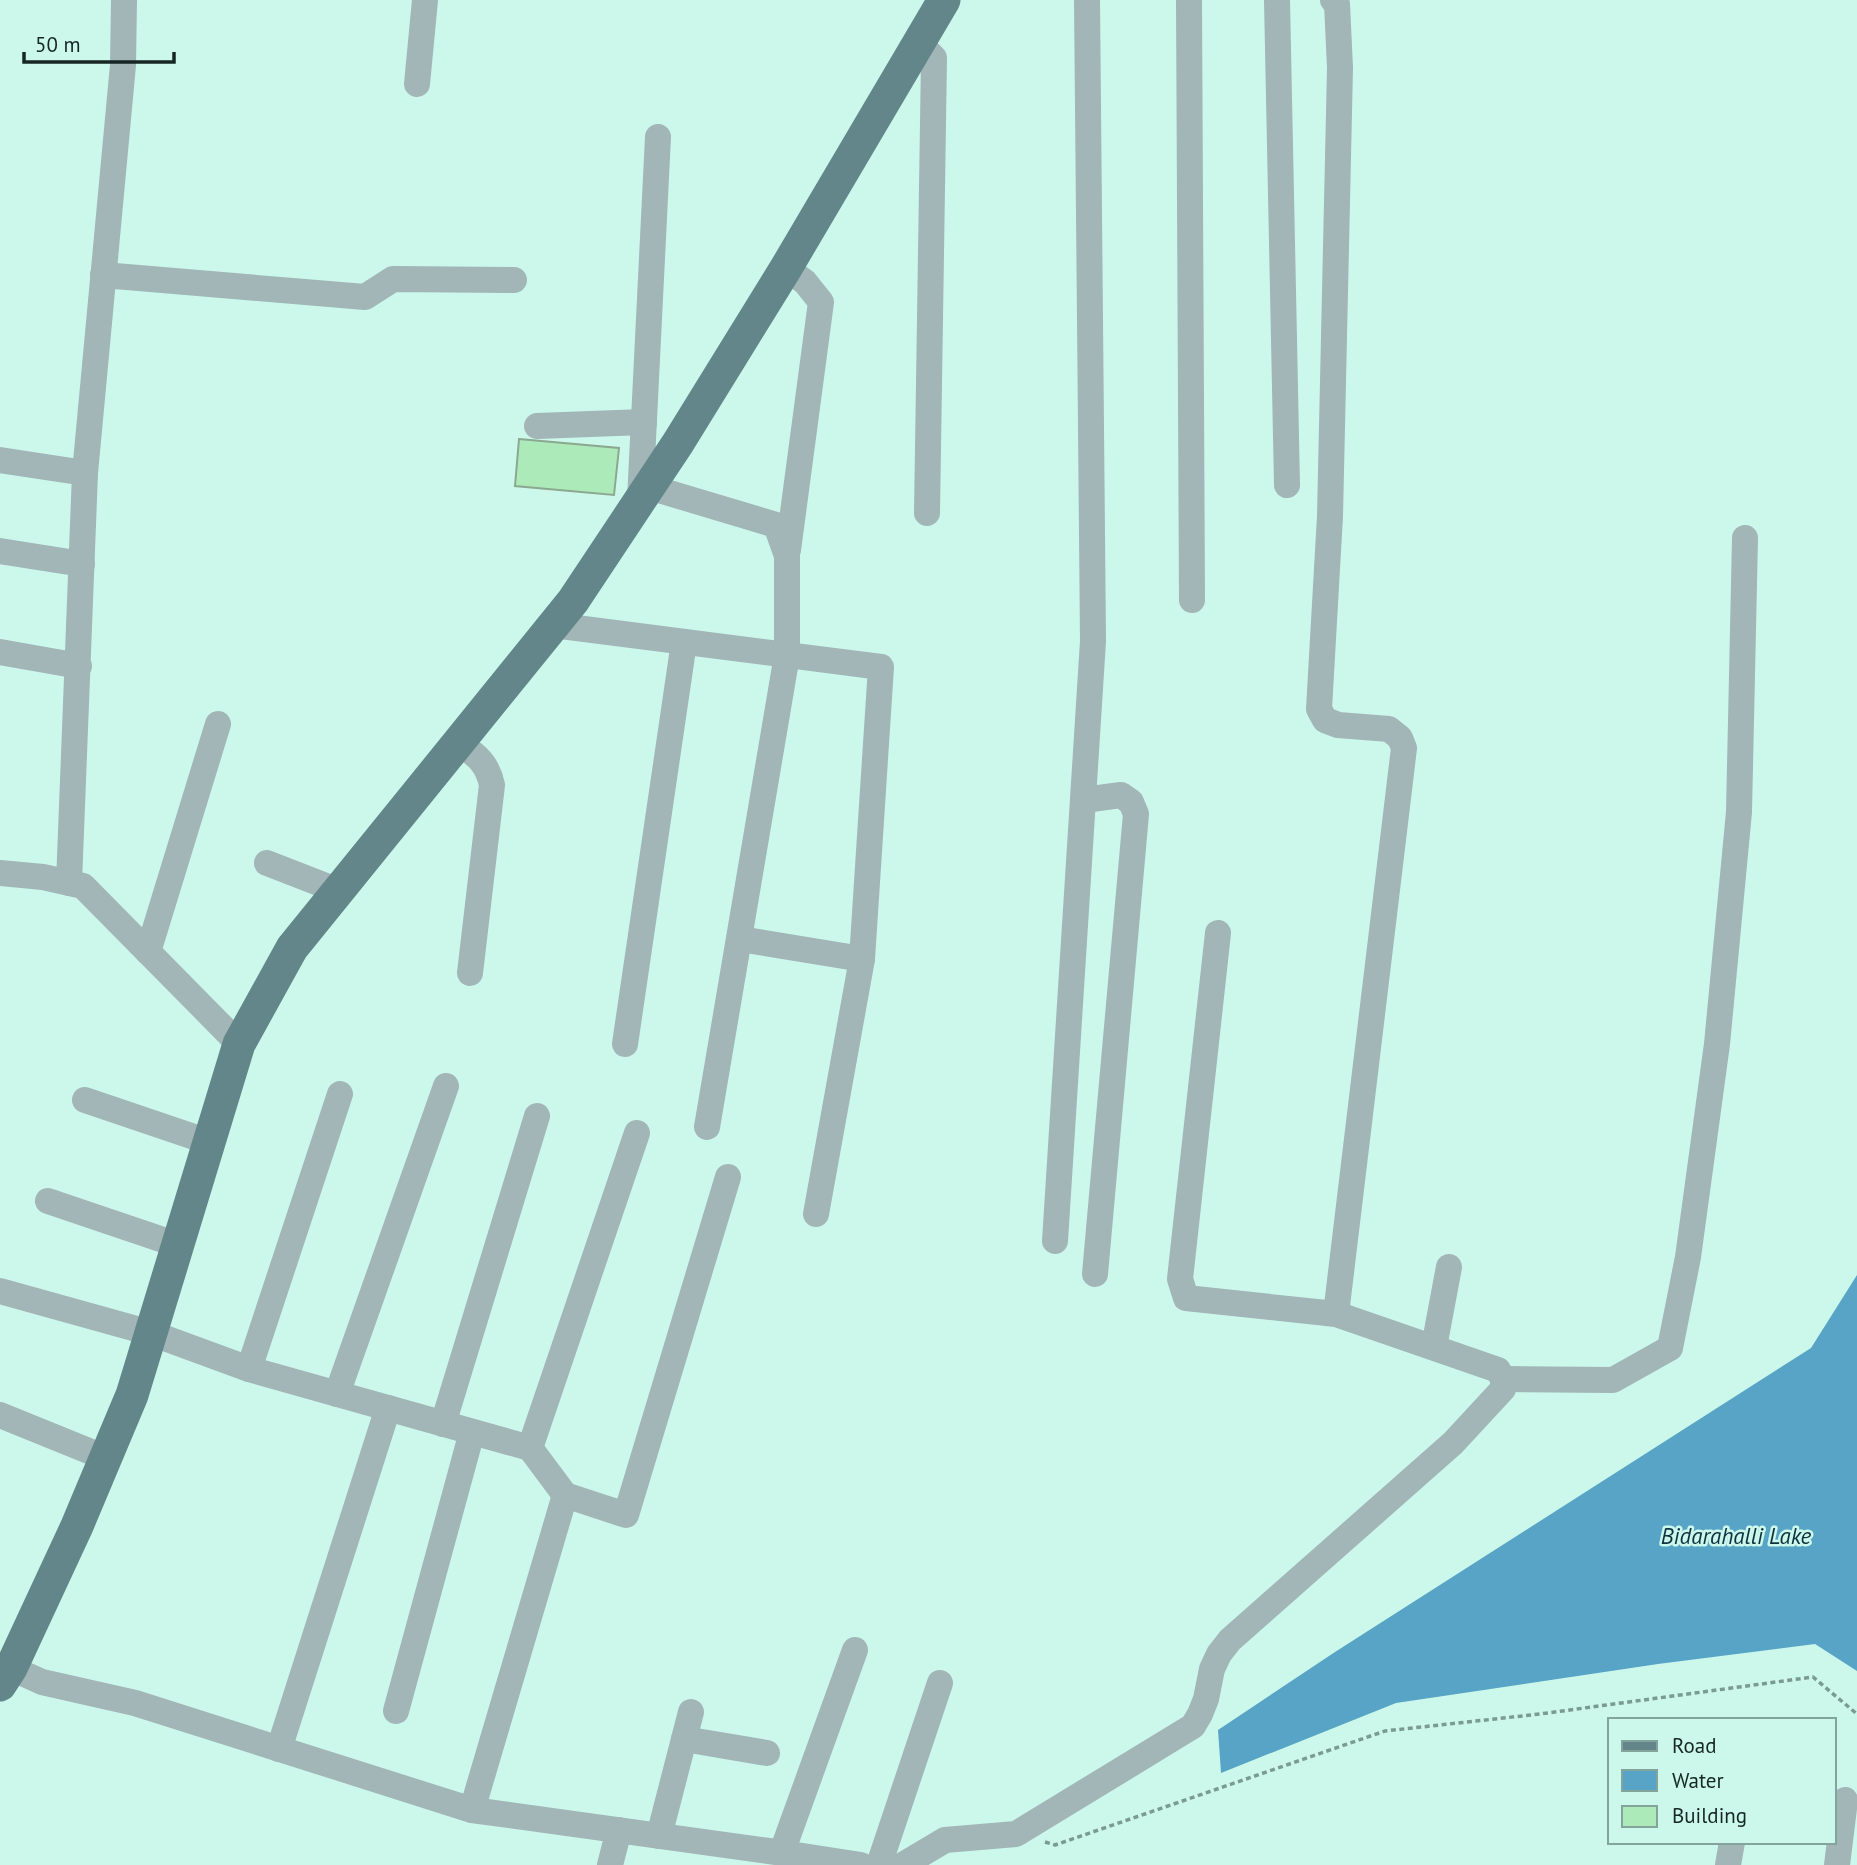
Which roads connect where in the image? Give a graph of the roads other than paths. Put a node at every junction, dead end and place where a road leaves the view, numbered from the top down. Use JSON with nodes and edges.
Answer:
{"nodes":[{"id":1,"x":124,"y":0,"type":"edge"},
{"id":2,"x":425,"y":0,"type":"edge"},
{"id":3,"x":944,"y":0,"type":"edge"},
{"id":4,"x":1087,"y":0,"type":"edge"},
{"id":5,"x":1189,"y":0,"type":"edge"},
{"id":6,"x":1277,"y":0,"type":"edge"},
{"id":7,"x":1333,"y":0,"type":"edge"},
{"id":8,"x":919,"y":43,"type":"junction"},
{"id":9,"x":417,"y":84,"type":"dead end"},
{"id":10,"x":658,"y":138,"type":"dead end"},
{"id":11,"x":786,"y":268,"type":"junction"},
{"id":12,"x":103,"y":275,"type":"junction"},
{"id":13,"x":514,"y":280,"type":"dead end"},
{"id":14,"x":644,"y":422,"type":"junction"},
{"id":15,"x":537,"y":426,"type":"dead end"},
{"id":16,"x":0,"y":460,"type":"edge"},
{"id":17,"x":85,"y":473,"type":"junction"},
{"id":18,"x":1287,"y":485,"type":"dead end"},
{"id":19,"x":645,"y":493,"type":"junction"},
{"id":20,"x":927,"y":513,"type":"dead end"},
{"id":21,"x":1745,"y":538,"type":"dead end"},
{"id":22,"x":0,"y":551,"type":"edge"},
{"id":23,"x":788,"y":556,"type":"junction"},
{"id":24,"x":82,"y":564,"type":"junction"},
{"id":25,"x":1192,"y":600,"type":"dead end"},
{"id":26,"x":553,"y":625,"type":"junction"},
{"id":27,"x":684,"y":642,"type":"junction"},
{"id":28,"x":0,"y":652,"type":"edge"},
{"id":29,"x":787,"y":655,"type":"junction"},
{"id":30,"x":79,"y":666,"type":"junction"},
{"id":31,"x":218,"y":724,"type":"dead end"},
{"id":32,"x":458,"y":742,"type":"junction"},
{"id":33,"x":1084,"y":800,"type":"junction"},
{"id":34,"x":267,"y":863,"type":"dead end"},
{"id":35,"x":0,"y":873,"type":"edge"},
{"id":36,"x":69,"y":883,"type":"junction"},
{"id":37,"x":339,"y":891,"type":"junction"},
{"id":38,"x":1217,"y":933,"type":"dead end"},
{"id":39,"x":740,"y":939,"type":"junction"},
{"id":40,"x":148,"y":952,"type":"junction"},
{"id":41,"x":862,"y":959,"type":"junction"},
{"id":42,"x":470,"y":973,"type":"dead end"},
{"id":43,"x":239,"y":1044,"type":"junction"},
{"id":44,"x":625,"y":1044,"type":"dead end"},
{"id":45,"x":446,"y":1086,"type":"dead end"},
{"id":46,"x":340,"y":1094,"type":"dead end"},
{"id":47,"x":85,"y":1100,"type":"dead end"},
{"id":48,"x":537,"y":1116,"type":"dead end"},
{"id":49,"x":707,"y":1126,"type":"dead end"},
{"id":50,"x":637,"y":1133,"type":"dead end"},
{"id":51,"x":209,"y":1142,"type":"junction"},
{"id":52,"x":728,"y":1177,"type":"dead end"},
{"id":53,"x":48,"y":1201,"type":"dead end"},
{"id":54,"x":816,"y":1214,"type":"dead end"},
{"id":55,"x":1055,"y":1241,"type":"dead end"},
{"id":56,"x":178,"y":1245,"type":"junction"},
{"id":57,"x":1449,"y":1267,"type":"dead end"},
{"id":58,"x":1095,"y":1274,"type":"dead end"},
{"id":59,"x":0,"y":1291,"type":"edge"},
{"id":60,"x":1336,"y":1314,"type":"junction"},
{"id":61,"x":150,"y":1333,"type":"junction"},
{"id":62,"x":1434,"y":1347,"type":"junction"},
{"id":63,"x":249,"y":1369,"type":"junction"},
{"id":64,"x":1503,"y":1379,"type":"junction"},
{"id":65,"x":337,"y":1394,"type":"junction"},
{"id":66,"x":388,"y":1408,"type":"junction"},
{"id":67,"x":0,"y":1415,"type":"edge"},
{"id":68,"x":443,"y":1424,"type":"junction"},
{"id":69,"x":472,"y":1432,"type":"junction"},
{"id":70,"x":530,"y":1448,"type":"junction"},
{"id":71,"x":106,"y":1458,"type":"junction"},
{"id":72,"x":565,"y":1495,"type":"junction"},
{"id":73,"x":855,"y":1650,"type":"dead end"},
{"id":74,"x":5,"y":1676,"type":"edge"},
{"id":75,"x":940,"y":1683,"type":"dead end"},
{"id":76,"x":396,"y":1711,"type":"dead end"},
{"id":77,"x":691,"y":1712,"type":"dead end"},
{"id":78,"x":684,"y":1739,"type":"junction"},
{"id":79,"x":279,"y":1749,"type":"junction"},
{"id":80,"x":767,"y":1753,"type":"dead end"},
{"id":81,"x":1845,"y":1800,"type":"dead end"},
{"id":82,"x":472,"y":1810,"type":"junction"},
{"id":83,"x":619,"y":1830,"type":"junction"},
{"id":84,"x":659,"y":1836,"type":"junction"},
{"id":85,"x":1732,"y":1844,"type":"edge"},
{"id":86,"x":782,"y":1852,"type":"junction"},
{"id":87,"x":718,"y":1854,"type":"edge"},
{"id":88,"x":851,"y":1864,"type":"edge"},
{"id":89,"x":611,"y":1865,"type":"edge"},
{"id":90,"x":879,"y":1865,"type":"edge"},
{"id":91,"x":903,"y":1865,"type":"edge"},
{"id":92,"x":1728,"y":1865,"type":"edge"},
{"id":93,"x":1838,"y":1865,"type":"edge"}],
"edges":[{"from":1,"to":12,"type":"street"},
{"from":2,"to":9,"type":"street"},
{"from":3,"to":8,"type":"main road"},
{"from":4,"to":33,"type":"street"},
{"from":5,"to":25,"type":"street"},
{"from":6,"to":18,"type":"street"},
{"from":7,"to":60,"type":"street"},
{"from":8,"to":11,"type":"main road"},
{"from":8,"to":20,"type":"street"},
{"from":10,"to":14,"type":"street"},
{"from":11,"to":19,"type":"main road"},
{"from":11,"to":23,"type":"street"},
{"from":12,"to":13,"type":"street"},
{"from":12,"to":17,"type":"street"},
{"from":14,"to":15,"type":"street"},
{"from":14,"to":19,"type":"street"},
{"from":16,"to":17,"type":"street"},
{"from":17,"to":24,"type":"street"},
{"from":19,"to":23,"type":"street"},
{"from":19,"to":26,"type":"main road"},
{"from":21,"to":64,"type":"street"},
{"from":22,"to":24,"type":"street"},
{"from":23,"to":29,"type":"street"},
{"from":24,"to":30,"type":"street"},
{"from":26,"to":27,"type":"street"},
{"from":26,"to":32,"type":"main road"},
{"from":27,"to":29,"type":"street"},
{"from":27,"to":44,"type":"street"},
{"from":28,"to":30,"type":"street"},
{"from":29,"to":39,"type":"street"},
{"from":29,"to":41,"type":"street"},
{"from":30,"to":36,"type":"street"},
{"from":31,"to":40,"type":"street"},
{"from":32,"to":37,"type":"main road"},
{"from":32,"to":42,"type":"street"},
{"from":33,"to":55,"type":"street"},
{"from":33,"to":58,"type":"street"},
{"from":34,"to":37,"type":"street"},
{"from":35,"to":36,"type":"street"},
{"from":36,"to":40,"type":"street"},
{"from":37,"to":43,"type":"main road"},
{"from":38,"to":60,"type":"street"},
{"from":39,"to":41,"type":"street"},
{"from":39,"to":49,"type":"street"},
{"from":40,"to":43,"type":"street"},
{"from":41,"to":54,"type":"street"},
{"from":43,"to":51,"type":"main road"},
{"from":45,"to":65,"type":"street"},
{"from":46,"to":63,"type":"street"},
{"from":47,"to":51,"type":"street"},
{"from":48,"to":68,"type":"street"},
{"from":50,"to":70,"type":"street"},
{"from":51,"to":56,"type":"main road"},
{"from":52,"to":72,"type":"street"},
{"from":53,"to":56,"type":"street"},
{"from":56,"to":61,"type":"main road"},
{"from":57,"to":62,"type":"street"},
{"from":59,"to":61,"type":"street"},
{"from":60,"to":62,"type":"street"},
{"from":61,"to":63,"type":"street"},
{"from":61,"to":71,"type":"main road"},
{"from":62,"to":64,"type":"street"},
{"from":63,"to":65,"type":"street"},
{"from":64,"to":91,"type":"street"},
{"from":65,"to":66,"type":"street"},
{"from":66,"to":68,"type":"street"},
{"from":66,"to":79,"type":"street"},
{"from":67,"to":71,"type":"street"},
{"from":68,"to":69,"type":"street"},
{"from":69,"to":70,"type":"street"},
{"from":69,"to":76,"type":"street"},
{"from":70,"to":72,"type":"street"},
{"from":71,"to":74,"type":"main road"},
{"from":72,"to":82,"type":"street"},
{"from":73,"to":86,"type":"street"},
{"from":74,"to":79,"type":"street"},
{"from":75,"to":90,"type":"street"},
{"from":77,"to":78,"type":"street"},
{"from":78,"to":80,"type":"street"},
{"from":78,"to":84,"type":"street"},
{"from":79,"to":82,"type":"street"},
{"from":81,"to":93,"type":"street"},
{"from":82,"to":83,"type":"street"},
{"from":83,"to":84,"type":"street"},
{"from":83,"to":89,"type":"street"},
{"from":84,"to":87,"type":"street"},
{"from":85,"to":92,"type":"street"},
{"from":86,"to":87,"type":"street"},
{"from":86,"to":88,"type":"street"}]}
